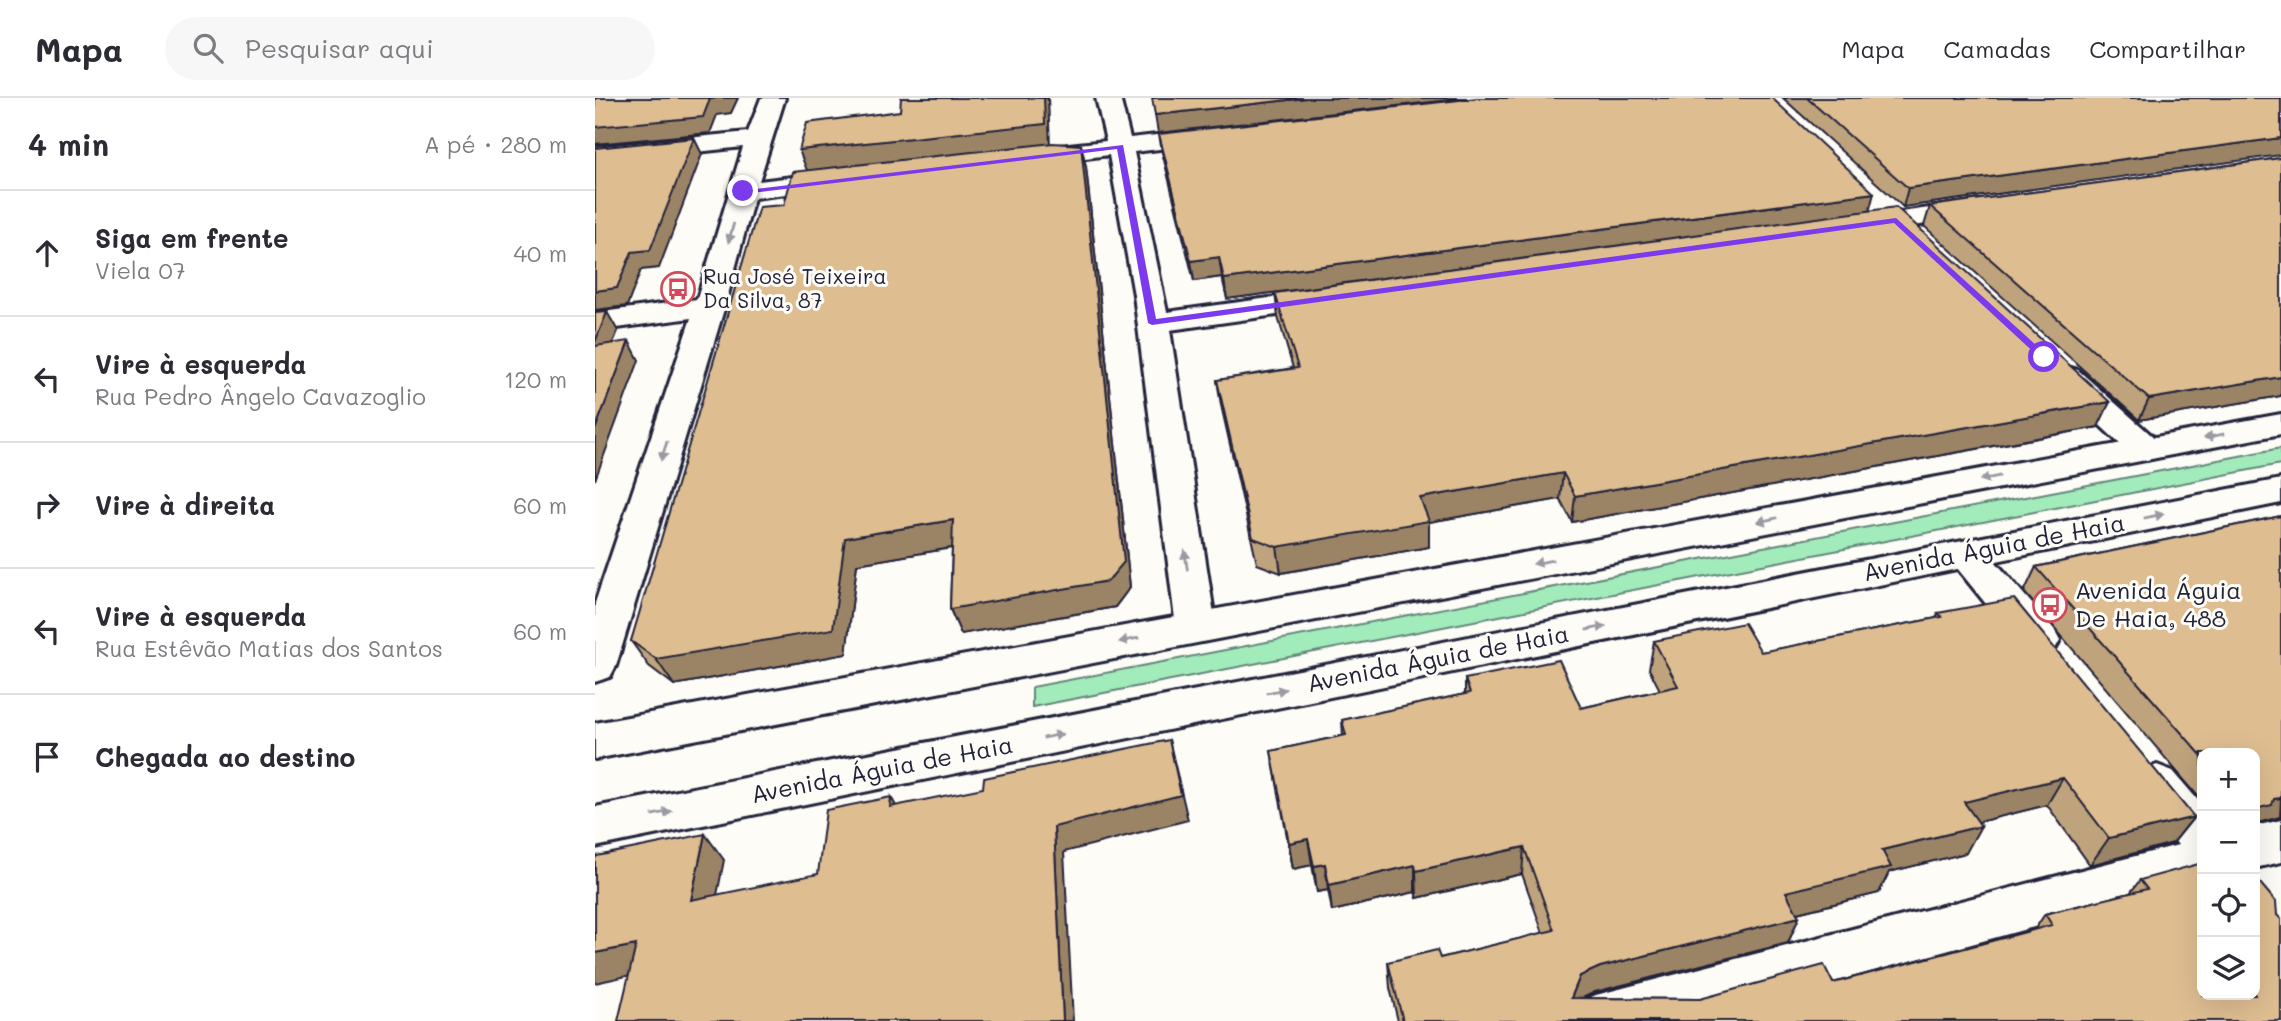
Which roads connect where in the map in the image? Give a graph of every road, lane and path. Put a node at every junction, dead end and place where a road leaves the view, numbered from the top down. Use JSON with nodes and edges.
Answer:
{"nodes":[{"id":1,"x":773,"y":98,"type":"edge"},
{"id":2,"x":1108,"y":98,"type":"edge"},
{"id":3,"x":1232,"y":134,"type":"edge"},
{"id":4,"x":758,"y":138,"type":"junction"},
{"id":5,"x":1121,"y":146,"type":"junction"},
{"id":6,"x":595,"y":155,"type":"edge"},
{"id":7,"x":1013,"y":159,"type":"edge"},
{"id":8,"x":865,"y":177,"type":"edge"},
{"id":9,"x":743,"y":191,"type":"junction"},
{"id":10,"x":1872,"y":199,"type":"edge"},
{"id":11,"x":2006,"y":205,"type":"edge"},
{"id":12,"x":1896,"y":221,"type":"junction"},
{"id":13,"x":1827,"y":230,"type":"edge"},
{"id":14,"x":1926,"y":248,"type":"edge"},
{"id":15,"x":1359,"y":294,"type":"edge"},
{"id":16,"x":710,"y":306,"type":"junction"},
{"id":17,"x":595,"y":322,"type":"edge"},
{"id":18,"x":1152,"y":323,"type":"junction"},
{"id":19,"x":2044,"y":357,"type":"edge"},
{"id":20,"x":2281,"y":424,"type":"edge"},
{"id":21,"x":2146,"y":449,"type":"junction"},
{"id":22,"x":2281,"y":491,"type":"edge"},
{"id":23,"x":1967,"y":554,"type":"junction"},
{"id":24,"x":1196,"y":627,"type":"junction"},
{"id":25,"x":1019,"y":661,"type":"junction"},
{"id":26,"x":595,"y":666,"type":"edge"},
{"id":27,"x":2061,"y":667,"type":"edge"},
{"id":28,"x":595,"y":741,"type":"edge"},
{"id":29,"x":2131,"y":753,"type":"edge"},
{"id":30,"x":595,"y":761,"type":"edge"},
{"id":31,"x":595,"y":827,"type":"edge"},
{"id":32,"x":2197,"y":833,"type":"edge"},
{"id":33,"x":2281,"y":841,"type":"edge"},
{"id":34,"x":2260,"y":846,"type":"edge"},
{"id":35,"x":2197,"y":861,"type":"edge"},
{"id":36,"x":1595,"y":1021,"type":"edge"}],
"edges":[{"from":1,"to":4,"type":"street"},
{"from":2,"to":5,"type":"street"},
{"from":3,"to":5,"type":"street"},
{"from":4,"to":6,"type":"street"},
{"from":4,"to":9,"type":"street"},
{"from":5,"to":7,"type":"street"},
{"from":5,"to":18,"type":"street"},
{"from":8,"to":9,"type":"street"},
{"from":9,"to":16,"type":"street","one_way":true},
{"from":10,"to":12,"type":"street"},
{"from":11,"to":12,"type":"street"},
{"from":12,"to":13,"type":"street"},
{"from":12,"to":14,"type":"street"},
{"from":15,"to":18,"type":"street"},
{"from":16,"to":17,"type":"street"},
{"from":16,"to":26,"type":"street","one_way":true},
{"from":24,"to":18,"type":"street","one_way":true},
{"from":19,"to":21,"type":"street"},
{"from":20,"to":21,"type":"street","one_way":true},
{"from":21,"to":24,"type":"street","one_way":true},
{"from":23,"to":22,"type":"street","name":"Avenida Águia de Haia","one_way":true},
{"from":23,"to":27,"type":"street"},
{"from":31,"to":23,"type":"street","name":"Avenida Águia de Haia","one_way":true},
{"from":24,"to":25,"type":"street","one_way":true},
{"from":25,"to":28,"type":"street"},
{"from":25,"to":30,"type":"street"},
{"from":29,"to":32,"type":"street"},
{"from":33,"to":34,"type":"street"},
{"from":35,"to":36,"type":"street"}]}
